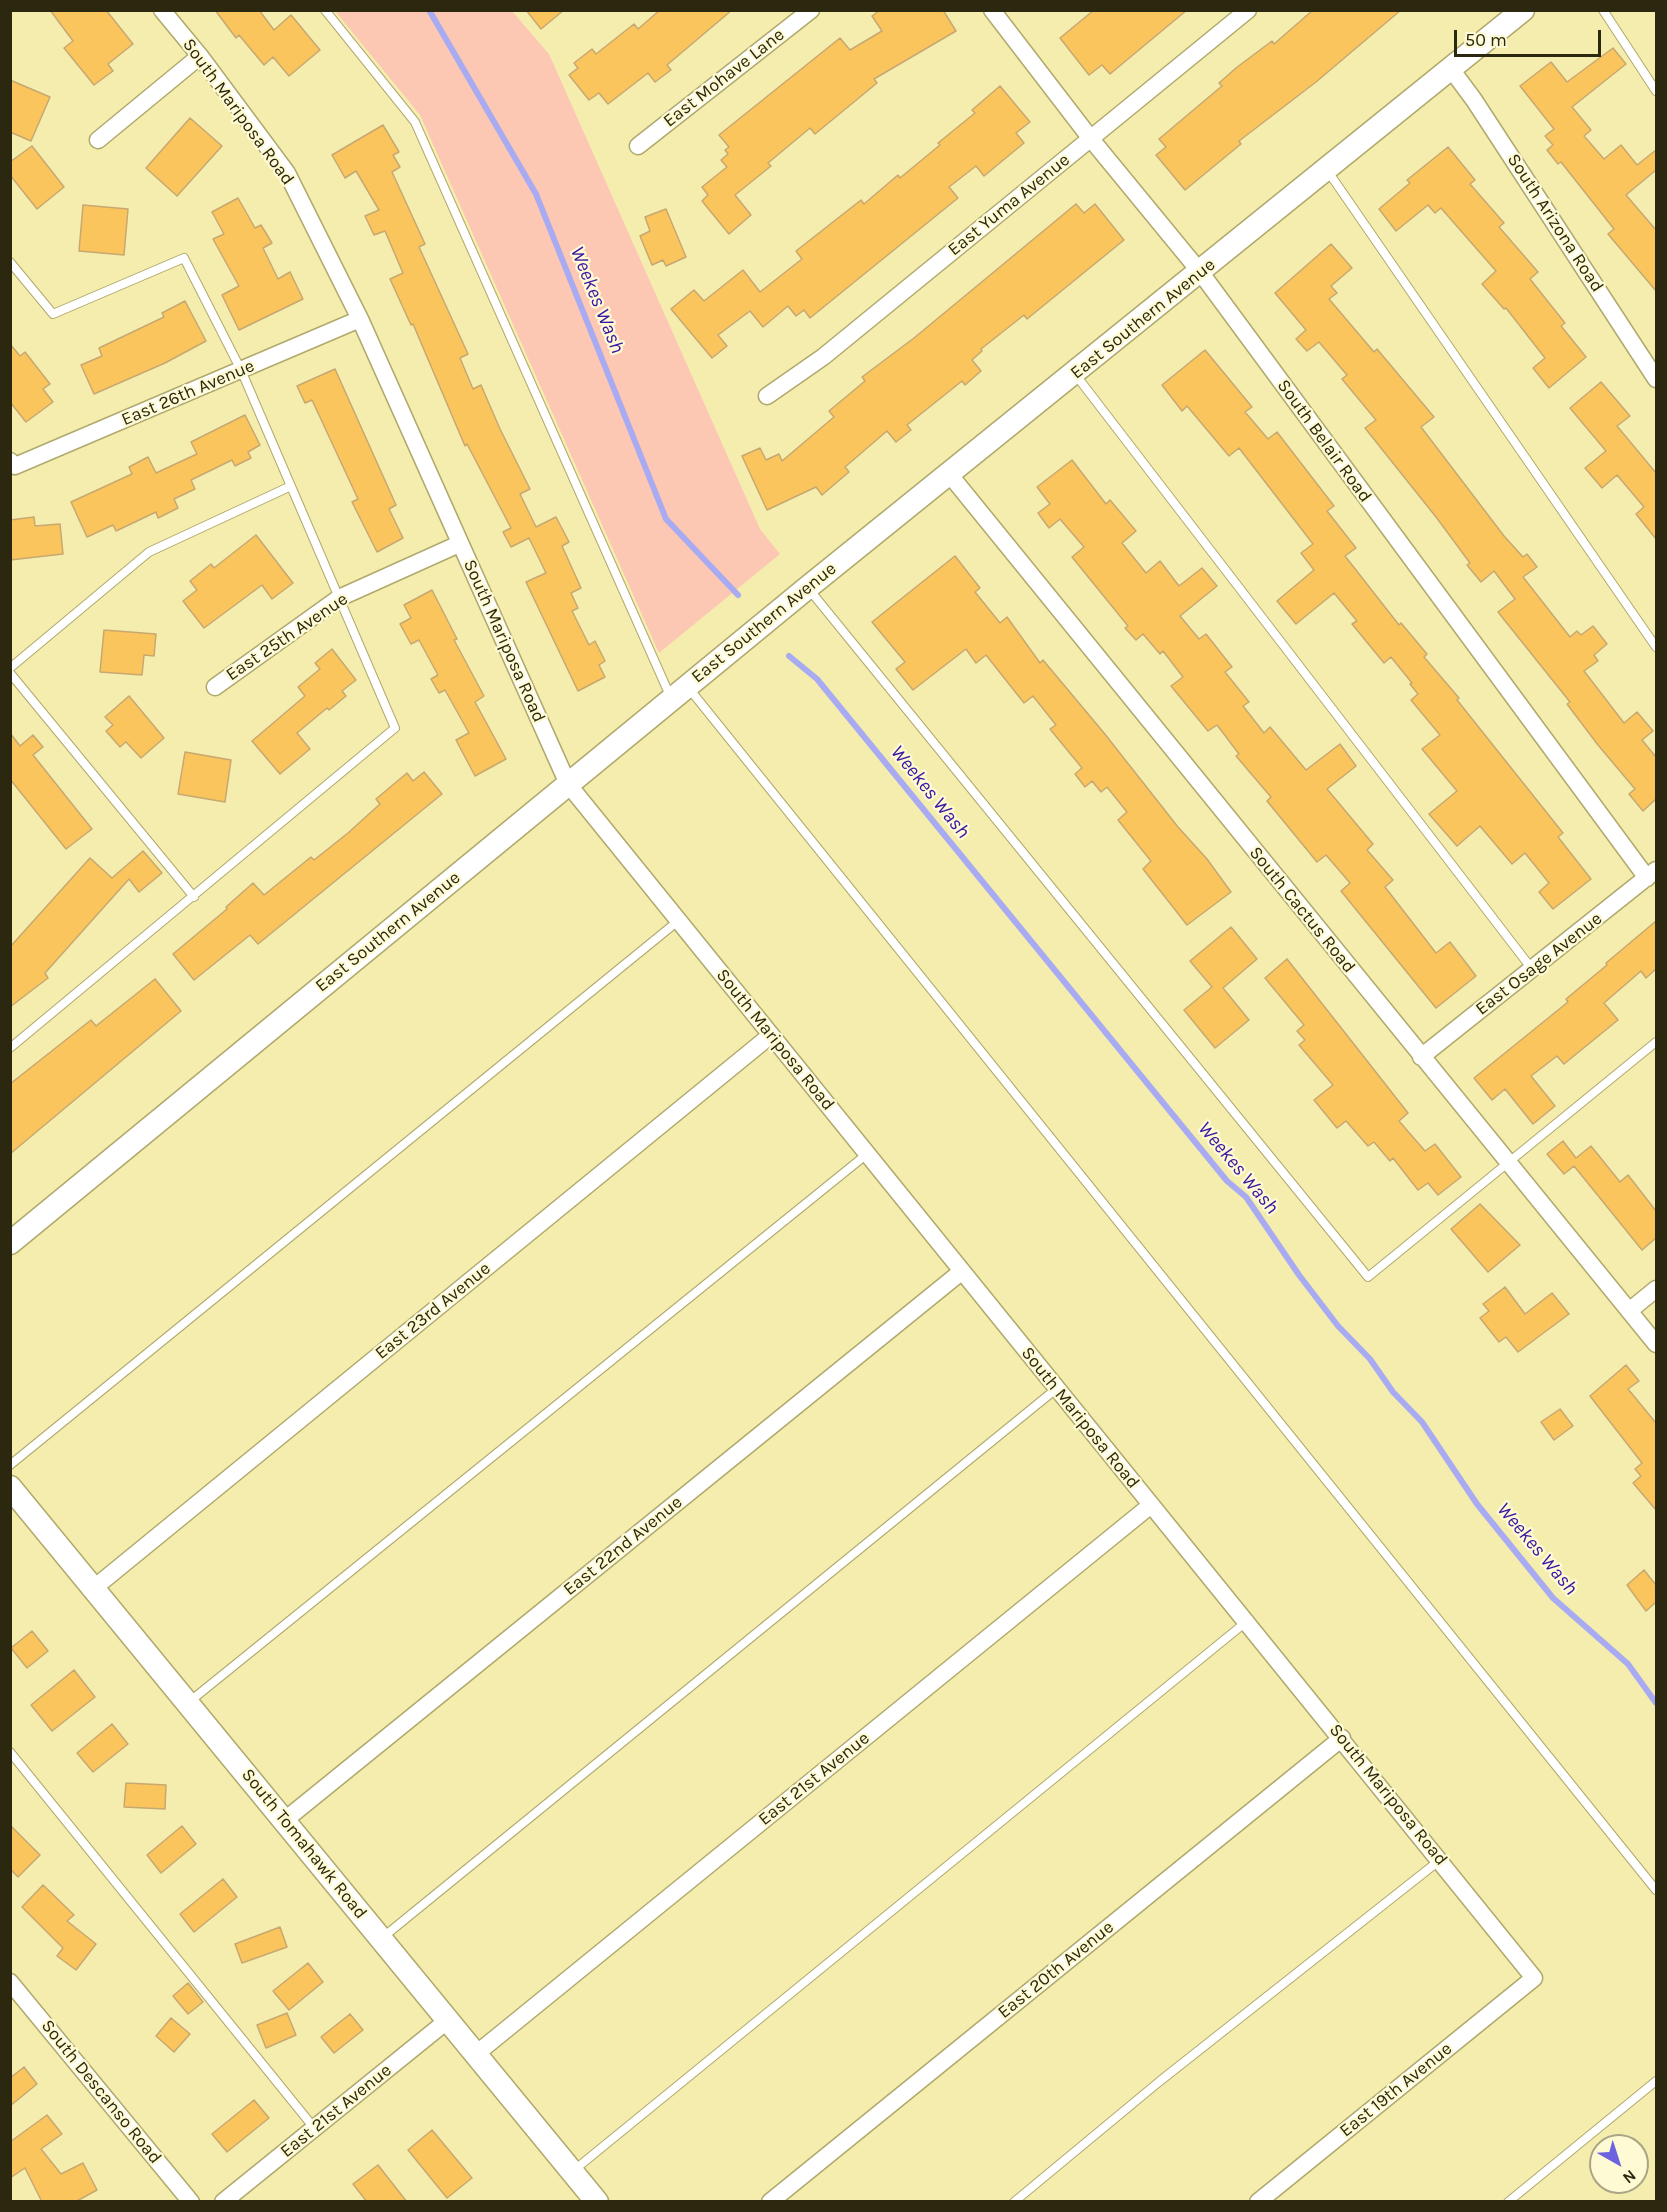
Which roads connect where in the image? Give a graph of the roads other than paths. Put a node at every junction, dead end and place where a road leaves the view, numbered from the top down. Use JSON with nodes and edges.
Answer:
{"nodes":[{"id":1,"x":162,"y":10,"type":"edge"},
{"id":2,"x":325,"y":10,"type":"edge"},
{"id":3,"x":811,"y":10,"type":"edge"},
{"id":4,"x":992,"y":10,"type":"edge"},
{"id":5,"x":1248,"y":10,"type":"edge"},
{"id":6,"x":1523,"y":10,"type":"edge"},
{"id":7,"x":1603,"y":10,"type":"edge"},
{"id":8,"x":200,"y":56,"type":"junction"},
{"id":9,"x":1451,"y":69,"type":"junction"},
{"id":10,"x":1656,"y":91,"type":"edge"},
{"id":11,"x":1091,"y":139,"type":"junction"},
{"id":12,"x":98,"y":140,"type":"dead end"},
{"id":13,"x":638,"y":146,"type":"dead end"},
{"id":14,"x":1327,"y":170,"type":"junction"},
{"id":15,"x":10,"y":262,"type":"edge"},
{"id":16,"x":1201,"y":273,"type":"junction"},
{"id":17,"x":360,"y":319,"type":"junction"},
{"id":18,"x":241,"y":370,"type":"junction"},
{"id":19,"x":1075,"y":374,"type":"junction"},
{"id":20,"x":1656,"y":379,"type":"edge"},
{"id":21,"x":767,"y":396,"type":"dead end"},
{"id":22,"x":13,"y":463,"type":"edge"},
{"id":23,"x":950,"y":475,"type":"junction"},
{"id":24,"x":291,"y":486,"type":"junction"},
{"id":25,"x":459,"y":544,"type":"junction"},
{"id":26,"x":807,"y":588,"type":"junction"},
{"id":27,"x":339,"y":598,"type":"junction"},
{"id":28,"x":1656,"y":647,"type":"edge"},
{"id":29,"x":11,"y":674,"type":"edge"},
{"id":30,"x":215,"y":687,"type":"dead end"},
{"id":31,"x":679,"y":692,"type":"junction"},
{"id":32,"x":568,"y":784,"type":"junction"},
{"id":33,"x":1652,"y":874,"type":"edge"},
{"id":34,"x":194,"y":897,"type":"junction"},
{"id":35,"x":678,"y":921,"type":"junction"},
{"id":36,"x":1532,"y":969,"type":"junction"},
{"id":37,"x":771,"y":1035,"type":"junction"},
{"id":38,"x":1656,"y":1042,"type":"edge"},
{"id":39,"x":10,"y":1048,"type":"edge"},
{"id":40,"x":1421,"y":1057,"type":"junction"},
{"id":41,"x":867,"y":1154,"type":"junction"},
{"id":42,"x":1508,"y":1163,"type":"junction"},
{"id":43,"x":10,"y":1243,"type":"edge"},
{"id":44,"x":961,"y":1272,"type":"junction"},
{"id":45,"x":1656,"y":1289,"type":"edge"},
{"id":46,"x":1629,"y":1311,"type":"junction"},
{"id":47,"x":1656,"y":1344,"type":"edge"},
{"id":48,"x":1056,"y":1389,"type":"junction"},
{"id":49,"x":10,"y":1465,"type":"edge"},
{"id":50,"x":10,"y":1487,"type":"edge"},
{"id":51,"x":1151,"y":1505,"type":"junction"},
{"id":52,"x":94,"y":1588,"type":"junction"},
{"id":53,"x":1247,"y":1621,"type":"junction"},
{"id":54,"x":189,"y":1703,"type":"junction"},
{"id":55,"x":1342,"y":1738,"type":"junction"},
{"id":56,"x":10,"y":1752,"type":"edge"},
{"id":57,"x":285,"y":1820,"type":"junction"},
{"id":58,"x":1440,"y":1859,"type":"junction"},
{"id":59,"x":1656,"y":1890,"type":"edge"},
{"id":60,"x":381,"y":1938,"type":"junction"},
{"id":61,"x":1534,"y":1978,"type":"joint"},
{"id":62,"x":10,"y":1982,"type":"edge"},
{"id":63,"x":448,"y":2020,"type":"junction"},
{"id":64,"x":476,"y":2054,"type":"junction"},
{"id":65,"x":1656,"y":2081,"type":"edge"},
{"id":66,"x":315,"y":2128,"type":"junction"},
{"id":67,"x":572,"y":2171,"type":"junction"},
{"id":68,"x":191,"y":2202,"type":"edge"},
{"id":69,"x":223,"y":2202,"type":"edge"},
{"id":70,"x":597,"y":2202,"type":"edge"},
{"id":71,"x":770,"y":2202,"type":"edge"},
{"id":72,"x":1014,"y":2202,"type":"edge"},
{"id":73,"x":1258,"y":2202,"type":"edge"},
{"id":74,"x":1508,"y":2202,"type":"edge"}],
"edges":[{"from":1,"to":8,"type":"street","name":"South Mariposa Road"},
{"from":2,"to":31,"type":"lane"},
{"from":3,"to":13,"type":"street","name":"East Mohave Lane"},
{"from":4,"to":11,"type":"street","name":"South Belair Road"},
{"from":5,"to":11,"type":"street","name":"East Yuma Avenue"},
{"from":6,"to":9,"type":"main road","name":"East Southern Avenue"},
{"from":7,"to":10,"type":"lane"},
{"from":8,"to":12,"type":"street"},
{"from":8,"to":17,"type":"street","name":"South Mariposa Road"},
{"from":9,"to":14,"type":"main road","name":"East Southern Avenue"},
{"from":9,"to":20,"type":"street","name":"South Arizona Road"},
{"from":11,"to":16,"type":"street","name":"South Belair Road"},
{"from":11,"to":21,"type":"street","name":"East Yuma Avenue"},
{"from":14,"to":16,"type":"main road","name":"East Southern Avenue"},
{"from":14,"to":28,"type":"lane"},
{"from":15,"to":18,"type":"lane"},
{"from":16,"to":19,"type":"main road","name":"East Southern Avenue"},
{"from":16,"to":33,"type":"street","name":"South Belair Road"},
{"from":17,"to":18,"type":"street","name":"East 26th Avenue"},
{"from":17,"to":25,"type":"street","name":"South Mariposa Road"},
{"from":18,"to":22,"type":"street","name":"East 26th Avenue"},
{"from":18,"to":24,"type":"lane"},
{"from":19,"to":23,"type":"main road","name":"East Southern Avenue"},
{"from":19,"to":36,"type":"lane"},
{"from":23,"to":26,"type":"main road","name":"East Southern Avenue"},
{"from":23,"to":40,"type":"street","name":"South Cactus Road"},
{"from":24,"to":27,"type":"lane"},
{"from":24,"to":29,"type":"lane"},
{"from":25,"to":27,"type":"street","name":"East 25th Avenue"},
{"from":25,"to":32,"type":"street","name":"South Mariposa Road"},
{"from":26,"to":31,"type":"main road","name":"East Southern Avenue"},
{"from":26,"to":42,"type":"lane"},
{"from":27,"to":30,"type":"street","name":"East 25th Avenue"},
{"from":27,"to":34,"type":"lane"},
{"from":29,"to":34,"type":"lane"},
{"from":31,"to":32,"type":"main road","name":"East Southern Avenue"},
{"from":31,"to":59,"type":"lane"},
{"from":32,"to":35,"type":"street","name":"South Mariposa Road"},
{"from":32,"to":43,"type":"main road","name":"East Southern Avenue"},
{"from":33,"to":36,"type":"street","name":"East Osage Avenue"},
{"from":34,"to":39,"type":"lane"},
{"from":35,"to":37,"type":"street","name":"South Mariposa Road"},
{"from":35,"to":49,"type":"lane"},
{"from":36,"to":40,"type":"street","name":"East Osage Avenue"},
{"from":37,"to":41,"type":"street","name":"South Mariposa Road"},
{"from":37,"to":52,"type":"street","name":"East 23rd Avenue"},
{"from":38,"to":42,"type":"lane"},
{"from":40,"to":42,"type":"street","name":"South Cactus Road"},
{"from":41,"to":44,"type":"street","name":"South Mariposa Road"},
{"from":41,"to":54,"type":"lane"},
{"from":42,"to":46,"type":"street","name":"South Cactus Road"},
{"from":44,"to":48,"type":"street","name":"South Mariposa Road"},
{"from":44,"to":57,"type":"street","name":"East 22nd Avenue"},
{"from":45,"to":46,"type":"street"},
{"from":46,"to":47,"type":"street","name":"South Cactus Road"},
{"from":48,"to":51,"type":"street","name":"South Mariposa Road"},
{"from":48,"to":60,"type":"lane"},
{"from":50,"to":52,"type":"main road","name":"South Tomahawk Road"},
{"from":51,"to":53,"type":"street","name":"South Mariposa Road"},
{"from":51,"to":64,"type":"street","name":"East 21st Avenue"},
{"from":52,"to":54,"type":"main road","name":"South Tomahawk Road"},
{"from":53,"to":55,"type":"street","name":"South Mariposa Road"},
{"from":53,"to":67,"type":"lane"},
{"from":54,"to":57,"type":"main road","name":"South Tomahawk Road"},
{"from":55,"to":58,"type":"street","name":"South Mariposa Road"},
{"from":55,"to":71,"type":"street","name":"East 20th Avenue"},
{"from":56,"to":66,"type":"lane"},
{"from":57,"to":60,"type":"main road","name":"South Tomahawk Road"},
{"from":58,"to":61,"type":"street","name":"South Mariposa Road"},
{"from":58,"to":72,"type":"lane"},
{"from":60,"to":63,"type":"main road","name":"South Tomahawk Road"},
{"from":61,"to":73,"type":"street","name":"East 19th Avenue"},
{"from":62,"to":68,"type":"street","name":"South Descanso Road"},
{"from":63,"to":64,"type":"main road","name":"South Tomahawk Road"},
{"from":63,"to":66,"type":"street","name":"East 21st Avenue"},
{"from":64,"to":67,"type":"main road","name":"South Tomahawk Road"},
{"from":65,"to":74,"type":"lane"},
{"from":66,"to":69,"type":"street","name":"East 21st Avenue"},
{"from":67,"to":70,"type":"main road","name":"South Tomahawk Road"}]}
